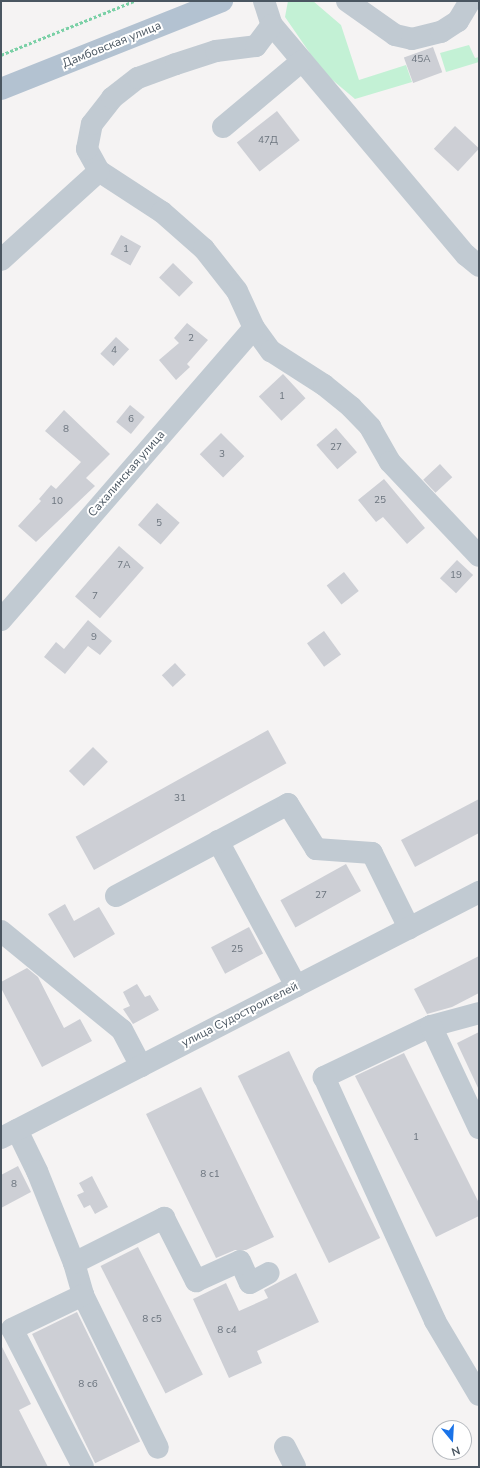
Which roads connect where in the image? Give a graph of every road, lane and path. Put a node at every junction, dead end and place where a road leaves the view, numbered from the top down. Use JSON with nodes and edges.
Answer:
{"nodes":[{"id":1,"x":134,"y":1,"type":"edge"},
{"id":2,"x":222,"y":1,"type":"edge"},
{"id":3,"x":264,"y":1,"type":"edge"},
{"id":4,"x":347,"y":1,"type":"edge"},
{"id":5,"x":470,"y":1,"type":"edge"},
{"id":6,"x":272,"y":25,"type":"junction"},
{"id":7,"x":1,"y":55,"type":"edge"},
{"id":8,"x":302,"y":61,"type":"junction"},
{"id":9,"x":1,"y":88,"type":"edge"},
{"id":10,"x":223,"y":127,"type":"dead end"},
{"id":11,"x":99,"y":171,"type":"junction"},
{"id":12,"x":1,"y":260,"type":"edge"},
{"id":13,"x":479,"y":266,"type":"edge"},
{"id":14,"x":254,"y":328,"type":"junction"},
{"id":15,"x":479,"y":556,"type":"edge"},
{"id":16,"x":1,"y":620,"type":"edge"},
{"id":17,"x":218,"y":841,"type":"junction"},
{"id":18,"x":479,"y":892,"type":"edge"},
{"id":19,"x":116,"y":896,"type":"dead end"},
{"id":20,"x":409,"y":928,"type":"junction"},
{"id":21,"x":1,"y":930,"type":"edge"},
{"id":22,"x":296,"y":986,"type":"junction"},
{"id":23,"x":479,"y":1013,"type":"edge"},
{"id":24,"x":431,"y":1026,"type":"junction"},
{"id":25,"x":141,"y":1066,"type":"junction"},
{"id":26,"x":479,"y":1128,"type":"edge"},
{"id":27,"x":9,"y":1134,"type":"edge"},
{"id":28,"x":74,"y":1263,"type":"junction"},
{"id":29,"x":269,"y":1273,"type":"dead end"},
{"id":30,"x":83,"y":1295,"type":"junction"},
{"id":31,"x":479,"y":1395,"type":"edge"},
{"id":32,"x":285,"y":1447,"type":"dead end"},
{"id":33,"x":158,"y":1448,"type":"dead end"},
{"id":34,"x":83,"y":1467,"type":"edge"},
{"id":35,"x":295,"y":1467,"type":"edge"}],
"edges":[{"from":1,"to":7,"type":"path"},
{"from":2,"to":9,"type":"main road","name":"Дамбовская улица"},
{"from":3,"to":6,"type":"street"},
{"from":4,"to":5,"type":"street"},
{"from":6,"to":8,"type":"street"},
{"from":6,"to":11,"type":"street"},
{"from":8,"to":10,"type":"street"},
{"from":8,"to":13,"type":"street"},
{"from":11,"to":12,"type":"street"},
{"from":11,"to":14,"type":"street"},
{"from":14,"to":15,"type":"street"},
{"from":14,"to":16,"type":"street","name":"Сахалинская улица"},
{"from":17,"to":19,"type":"street"},
{"from":17,"to":20,"type":"street"},
{"from":17,"to":22,"type":"street"},
{"from":18,"to":20,"type":"street","name":"улица Судостроителей"},
{"from":20,"to":22,"type":"street","name":"улица Судостроителей"},
{"from":21,"to":25,"type":"street"},
{"from":22,"to":25,"type":"street","name":"улица Судостроителей"},
{"from":23,"to":24,"type":"street"},
{"from":24,"to":26,"type":"street"},
{"from":24,"to":31,"type":"street"},
{"from":25,"to":27,"type":"street","name":"улица Судостроителей"},
{"from":27,"to":28,"type":"street"},
{"from":28,"to":29,"type":"street"},
{"from":28,"to":30,"type":"street"},
{"from":30,"to":33,"type":"street"},
{"from":30,"to":34,"type":"street"},
{"from":32,"to":35,"type":"street"}]}
